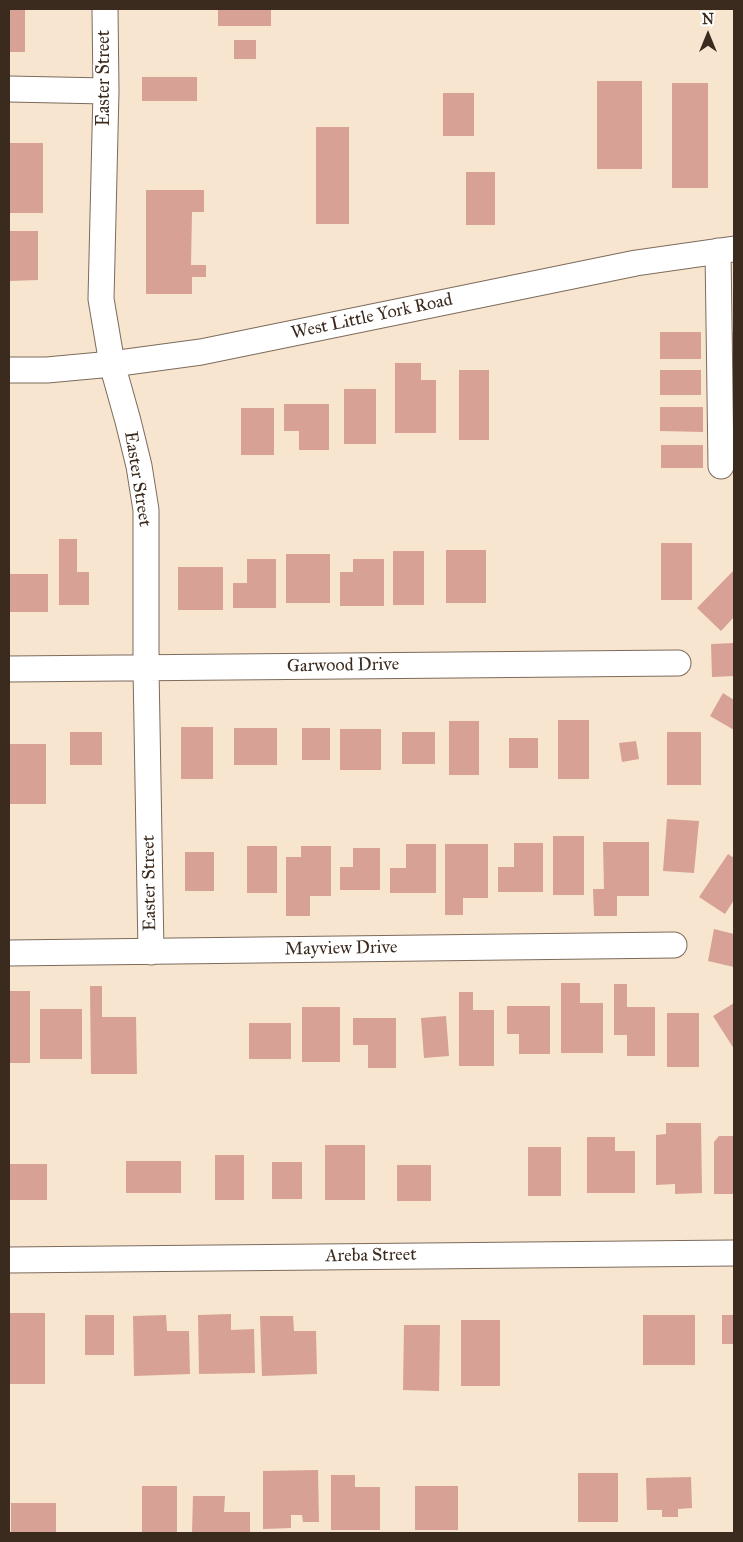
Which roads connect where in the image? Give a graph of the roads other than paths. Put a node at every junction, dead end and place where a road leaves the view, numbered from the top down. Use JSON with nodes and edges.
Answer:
{"nodes":[{"id":1,"x":106,"y":9,"type":"edge"},
{"id":2,"x":9,"y":89,"type":"edge"},
{"id":3,"x":106,"y":91,"type":"junction"},
{"id":4,"x":726,"y":250,"type":"edge"},
{"id":5,"x":112,"y":364,"type":"junction"},
{"id":6,"x":9,"y":370,"type":"edge"},
{"id":7,"x":721,"y":466,"type":"dead end"},
{"id":8,"x":678,"y":663,"type":"dead end"},
{"id":9,"x":146,"y":668,"type":"junction"},
{"id":10,"x":9,"y":669,"type":"edge"},
{"id":11,"x":674,"y":945,"type":"dead end"},
{"id":12,"x":151,"y":952,"type":"junction"},
{"id":13,"x":9,"y":953,"type":"edge"},
{"id":14,"x":734,"y":1253,"type":"edge"},
{"id":15,"x":9,"y":1260,"type":"edge"}],
"edges":[{"from":1,"to":3,"type":"street","name":"Easter Street"},
{"from":2,"to":3,"type":"street"},
{"from":3,"to":5,"type":"street","name":"Easter Street"},
{"from":4,"to":5,"type":"street","name":"West Little York Road"},
{"from":4,"to":7,"type":"street"},
{"from":5,"to":6,"type":"street","name":"West Little York Road"},
{"from":5,"to":9,"type":"street","name":"Easter Street"},
{"from":8,"to":9,"type":"street","name":"Garwood Drive"},
{"from":9,"to":10,"type":"street","name":"Garwood Drive"},
{"from":9,"to":12,"type":"street","name":"Easter Street"},
{"from":11,"to":12,"type":"street","name":"Mayview Drive"},
{"from":12,"to":13,"type":"street","name":"Mayview Drive"},
{"from":14,"to":15,"type":"street","name":"Areba Street"}]}
